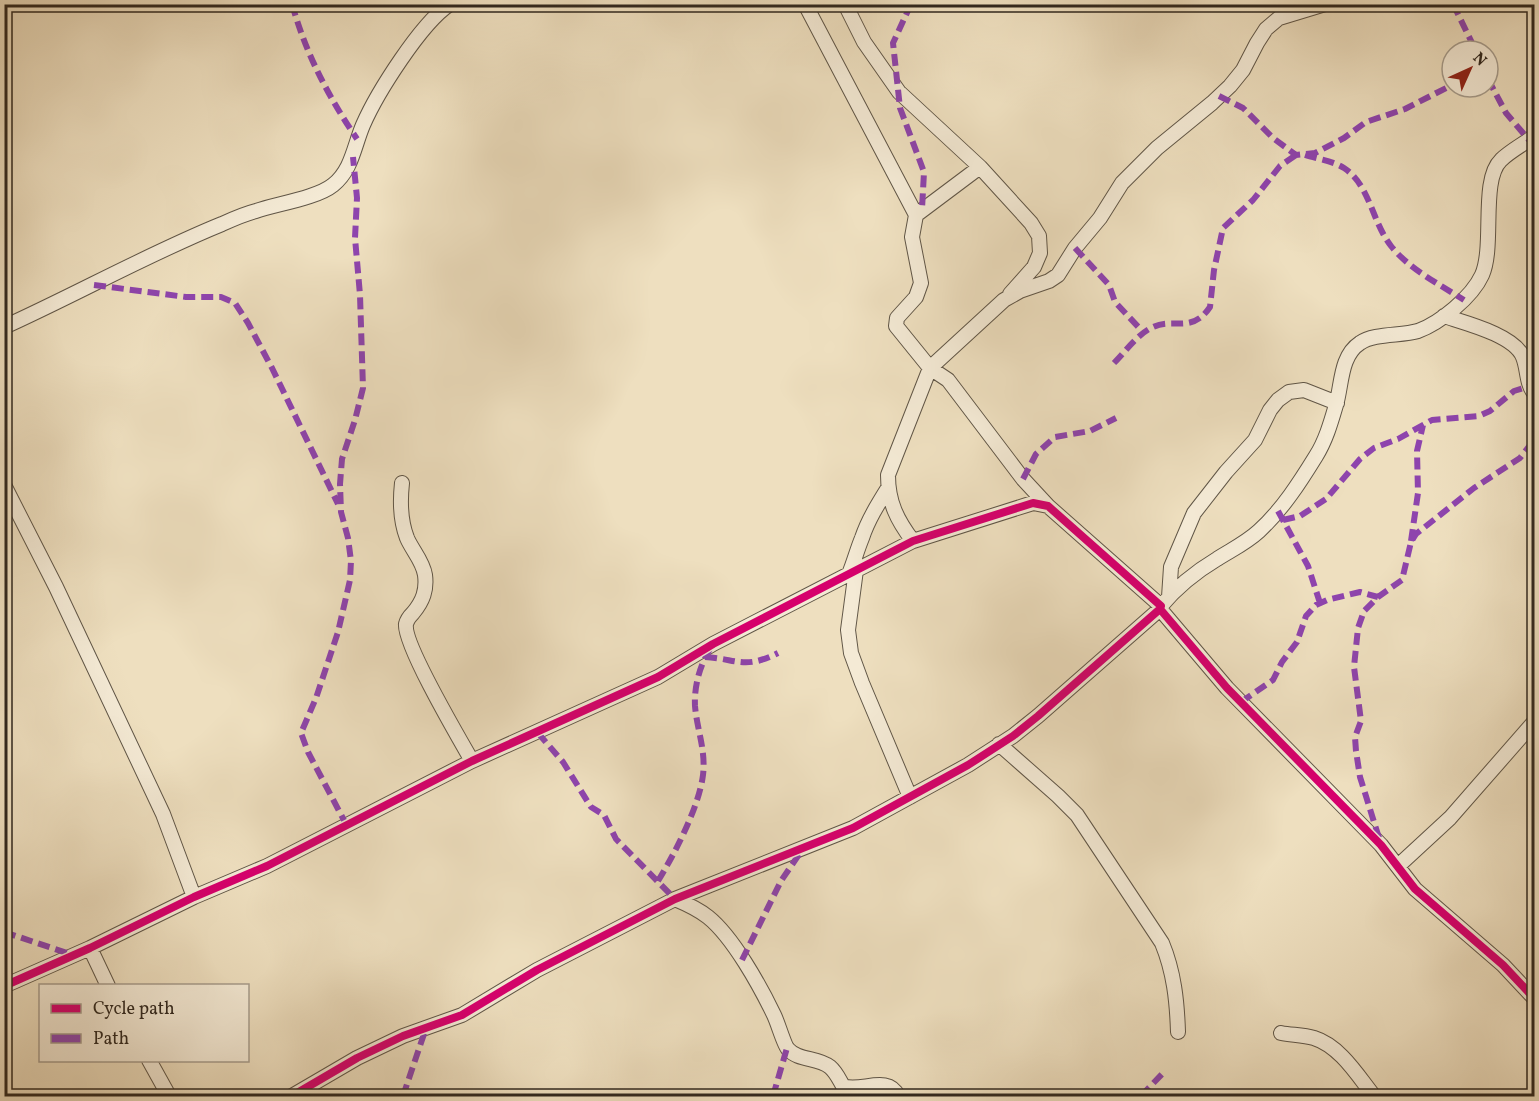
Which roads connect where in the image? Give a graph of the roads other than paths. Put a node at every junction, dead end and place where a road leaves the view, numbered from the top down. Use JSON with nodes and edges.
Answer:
{"nodes":[{"id":1,"x":450,"y":4,"type":"edge"},
{"id":2,"x":805,"y":4,"type":"edge"},
{"id":3,"x":844,"y":4,"type":"edge"},
{"id":4,"x":1325,"y":4,"type":"edge"},
{"id":5,"x":1534,"y":136,"type":"edge"},
{"id":6,"x":980,"y":167,"type":"junction"},
{"id":7,"x":916,"y":215,"type":"junction"},
{"id":8,"x":1004,"y":300,"type":"junction"},
{"id":9,"x":1444,"y":316,"type":"junction"},
{"id":10,"x":4,"y":327,"type":"edge"},
{"id":11,"x":930,"y":368,"type":"junction"},
{"id":12,"x":1534,"y":393,"type":"edge"},
{"id":13,"x":1337,"y":403,"type":"junction"},
{"id":14,"x":402,"y":483,"type":"dead end"},
{"id":15,"x":4,"y":485,"type":"edge"},
{"id":16,"x":888,"y":488,"type":"junction"},
{"id":17,"x":1048,"y":506,"type":"junction"},
{"id":18,"x":12,"y":509,"type":"edge"},
{"id":19,"x":913,"y":542,"type":"junction"},
{"id":20,"x":853,"y":572,"type":"junction"},
{"id":21,"x":1163,"y":604,"type":"junction"},
{"id":22,"x":1534,"y":722,"type":"edge"},
{"id":23,"x":999,"y":744,"type":"junction"},
{"id":24,"x":472,"y":761,"type":"junction"},
{"id":25,"x":910,"y":797,"type":"junction"},
{"id":26,"x":1398,"y":866,"type":"junction"},
{"id":27,"x":194,"y":897,"type":"junction"},
{"id":28,"x":675,"y":899,"type":"junction"},
{"id":29,"x":90,"y":948,"type":"junction"},
{"id":30,"x":107,"y":984,"type":"edge"},
{"id":31,"x":4,"y":986,"type":"edge"},
{"id":32,"x":1534,"y":998,"type":"edge"},
{"id":33,"x":1178,"y":1032,"type":"dead end"},
{"id":34,"x":1281,"y":1033,"type":"dead end"},
{"id":35,"x":150,"y":1062,"type":"edge"},
{"id":36,"x":169,"y":1096,"type":"edge"},
{"id":37,"x":292,"y":1096,"type":"edge"},
{"id":38,"x":898,"y":1096,"type":"edge"},
{"id":39,"x":1374,"y":1096,"type":"edge"}],
"edges":[{"from":1,"to":10,"type":"street"},
{"from":2,"to":7,"type":"street"},
{"from":3,"to":6,"type":"street"},
{"from":4,"to":8,"type":"street"},
{"from":5,"to":9,"type":"street"},
{"from":6,"to":7,"type":"street"},
{"from":6,"to":8,"type":"street"},
{"from":7,"to":11,"type":"street"},
{"from":8,"to":11,"type":"street"},
{"from":9,"to":12,"type":"street"},
{"from":9,"to":13,"type":"street"},
{"from":11,"to":16,"type":"street"},
{"from":11,"to":17,"type":"street"},
{"from":13,"to":21,"type":"street"},
{"from":13,"to":21,"type":"street"},
{"from":14,"to":24,"type":"street"},
{"from":15,"to":18,"type":"street"},
{"from":16,"to":19,"type":"street"},
{"from":16,"to":20,"type":"street"},
{"from":17,"to":19,"type":"street"},
{"from":17,"to":21,"type":"street"},
{"from":18,"to":27,"type":"street"},
{"from":19,"to":20,"type":"street"},
{"from":20,"to":24,"type":"street"},
{"from":20,"to":25,"type":"street"},
{"from":21,"to":23,"type":"street"},
{"from":21,"to":26,"type":"street"},
{"from":22,"to":26,"type":"street"},
{"from":23,"to":25,"type":"street"},
{"from":23,"to":33,"type":"street"},
{"from":24,"to":27,"type":"street"},
{"from":25,"to":28,"type":"street"},
{"from":26,"to":32,"type":"street"},
{"from":27,"to":29,"type":"street"},
{"from":28,"to":37,"type":"street"},
{"from":28,"to":38,"type":"street"},
{"from":29,"to":30,"type":"street"},
{"from":29,"to":31,"type":"street"},
{"from":34,"to":39,"type":"street"},
{"from":35,"to":36,"type":"street"}]}
